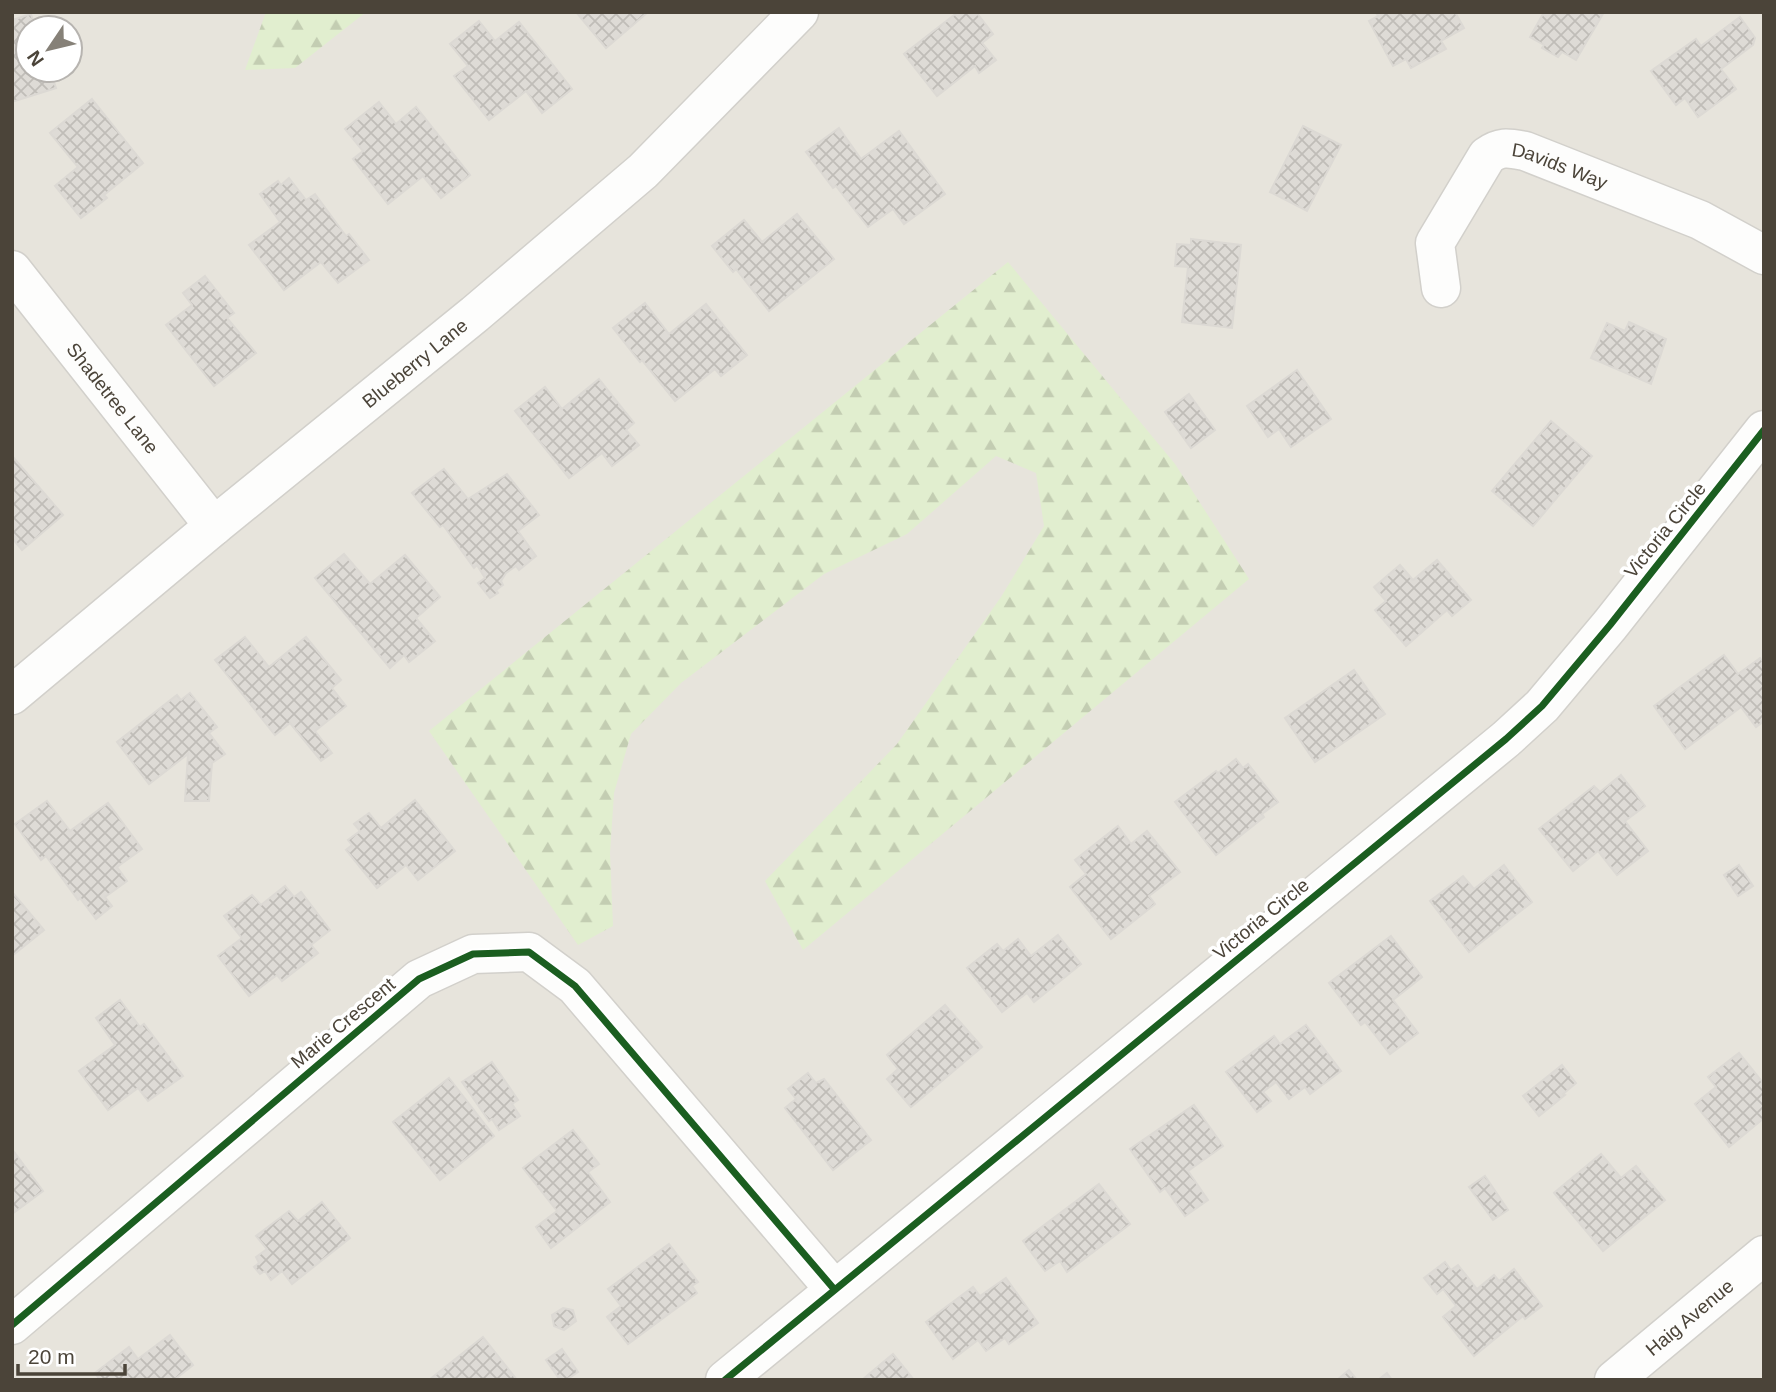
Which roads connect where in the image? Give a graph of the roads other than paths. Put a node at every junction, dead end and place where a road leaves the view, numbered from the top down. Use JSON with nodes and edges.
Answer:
{"nodes":[{"id":1,"x":799,"y":12,"type":"edge"},
{"id":2,"x":1764,"y":255,"type":"edge"},
{"id":3,"x":12,"y":270,"type":"edge"},
{"id":4,"x":1441,"y":288,"type":"dead end"},
{"id":5,"x":1764,"y":430,"type":"edge"},
{"id":6,"x":214,"y":526,"type":"junction"},
{"id":7,"x":12,"y":695,"type":"edge"},
{"id":8,"x":1764,"y":1255,"type":"edge"},
{"id":9,"x":834,"y":1289,"type":"junction"},
{"id":10,"x":12,"y":1325,"type":"edge"},
{"id":11,"x":724,"y":1380,"type":"edge"},
{"id":12,"x":1614,"y":1380,"type":"edge"}],
"edges":[{"from":1,"to":6,"type":"street","name":"Blueberry Lane"},
{"from":2,"to":4,"type":"street","name":"Davids Way"},
{"from":3,"to":6,"type":"street","name":"Shadetree Lane"},
{"from":5,"to":9,"type":"street","name":"Victoria Circle"},
{"from":6,"to":7,"type":"street","name":"Blueberry Lane"},
{"from":8,"to":12,"type":"street","name":"Haig Avenue"},
{"from":9,"to":10,"type":"street","name":"Marie Crescent"},
{"from":9,"to":11,"type":"street","name":"Victoria Circle"}]}
